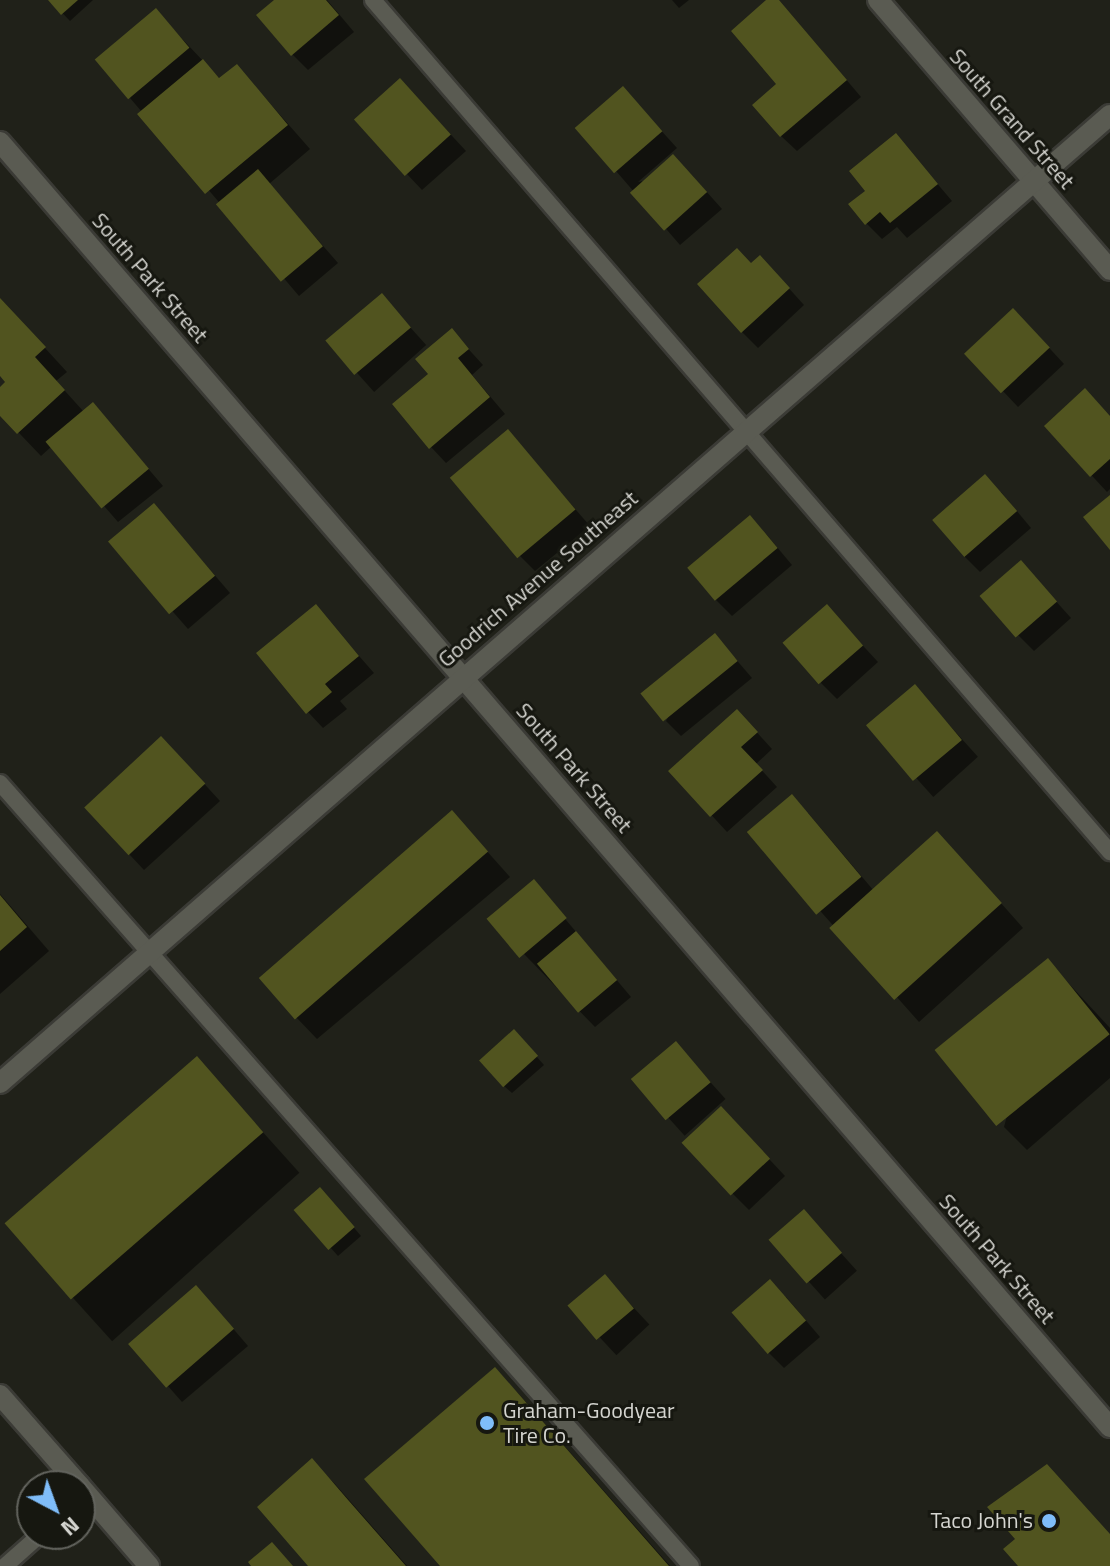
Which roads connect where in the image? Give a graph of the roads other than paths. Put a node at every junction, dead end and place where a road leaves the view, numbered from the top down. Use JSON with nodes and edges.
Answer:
{"nodes":[{"id":1,"x":373,"y":0,"type":"edge"},
{"id":2,"x":878,"y":0,"type":"edge"},
{"id":3,"x":1110,"y":115,"type":"edge"},
{"id":4,"x":0,"y":142,"type":"edge"},
{"id":5,"x":1033,"y":181,"type":"junction"},
{"id":6,"x":1110,"y":270,"type":"edge"},
{"id":7,"x":744,"y":431,"type":"junction"},
{"id":8,"x":463,"y":676,"type":"junction"},
{"id":9,"x":0,"y":783,"type":"edge"},
{"id":10,"x":1110,"y":852,"type":"edge"},
{"id":11,"x":153,"y":951,"type":"junction"},
{"id":12,"x":0,"y":1083,"type":"edge"},
{"id":13,"x":0,"y":1395,"type":"edge"},
{"id":14,"x":1110,"y":1427,"type":"edge"},
{"id":15,"x":63,"y":1470,"type":"edge"},
{"id":16,"x":96,"y":1507,"type":"edge"},
{"id":17,"x":23,"y":1550,"type":"edge"},
{"id":18,"x":5,"y":1566,"type":"edge"},
{"id":19,"x":149,"y":1566,"type":"edge"},
{"id":20,"x":691,"y":1566,"type":"edge"}],
"edges":[{"from":1,"to":7,"type":"lane"},
{"from":2,"to":5,"type":"street","name":"South Grand Street"},
{"from":3,"to":5,"type":"street","name":"Goodrich Avenue Southeast"},
{"from":4,"to":8,"type":"street","name":"South Park Street"},
{"from":5,"to":6,"type":"street","name":"South Grand Street"},
{"from":5,"to":7,"type":"street","name":"Goodrich Avenue Southeast"},
{"from":7,"to":8,"type":"street","name":"Goodrich Avenue Southeast"},
{"from":7,"to":10,"type":"lane"},
{"from":8,"to":11,"type":"street","name":"Goodrich Avenue Southeast"},
{"from":8,"to":14,"type":"street","name":"South Park Street"},
{"from":9,"to":11,"type":"lane"},
{"from":11,"to":12,"type":"street","name":"Goodrich Avenue Southeast"},
{"from":11,"to":20,"type":"lane"},
{"from":13,"to":15,"type":"street"},
{"from":16,"to":19,"type":"street"},
{"from":17,"to":18,"type":"lane"}]}
